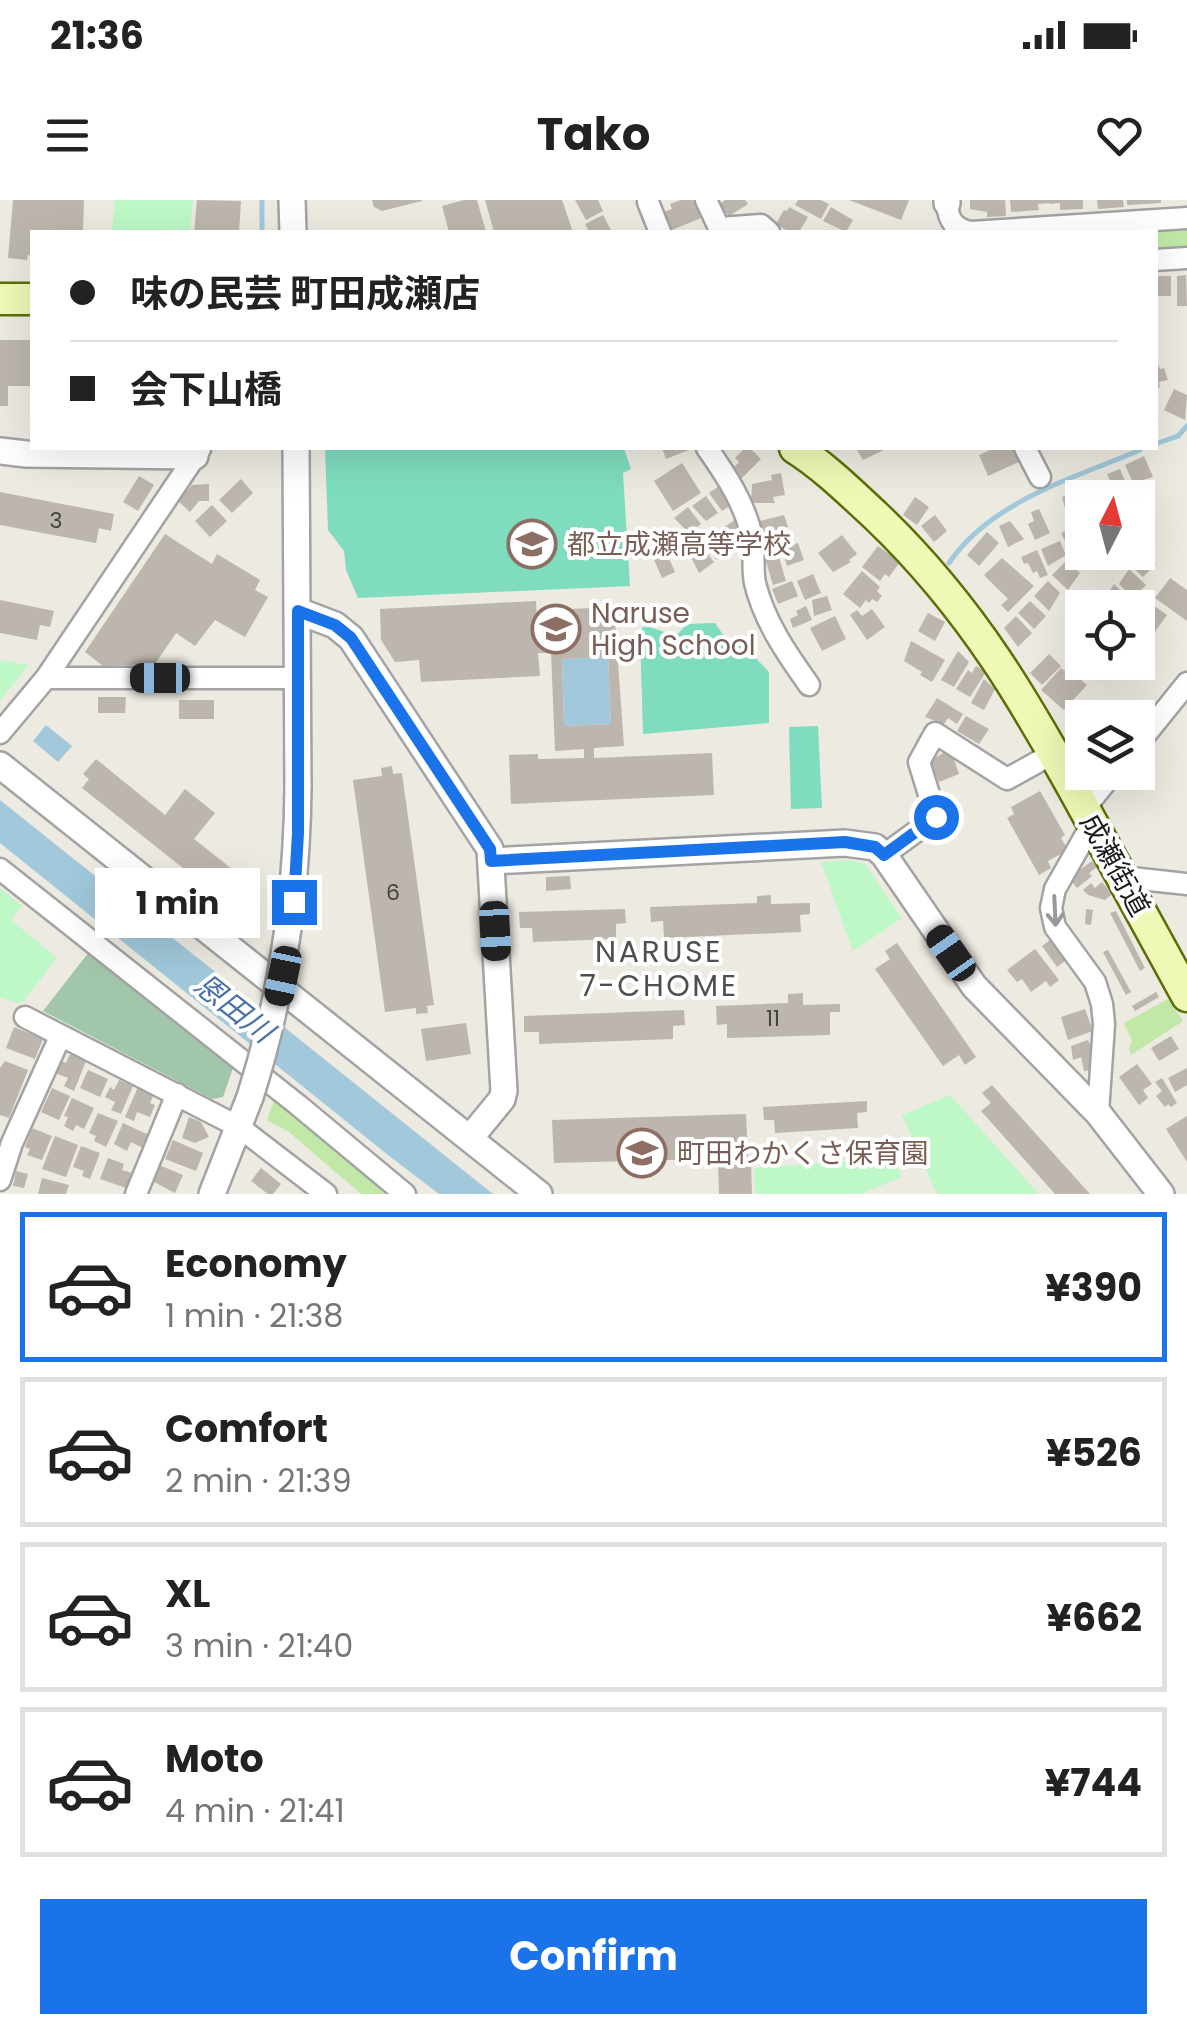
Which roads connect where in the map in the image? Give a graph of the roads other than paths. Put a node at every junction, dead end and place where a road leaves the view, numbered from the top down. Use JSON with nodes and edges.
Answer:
{"nodes":[{"id":1,"x":292,"y":200,"type":"edge"},
{"id":2,"x":706,"y":200,"type":"edge"},
{"id":3,"x":648,"y":202,"type":"edge"},
{"id":4,"x":947,"y":202,"type":"edge"},
{"id":5,"x":1187,"y":218,"type":"edge"},
{"id":6,"x":1122,"y":228,"type":"edge"},
{"id":7,"x":293,"y":230,"type":"edge"},
{"id":8,"x":659,"y":230,"type":"edge"},
{"id":9,"x":720,"y":230,"type":"edge"},
{"id":10,"x":767,"y":230,"type":"edge"},
{"id":11,"x":961,"y":230,"type":"edge"},
{"id":12,"x":1047,"y":230,"type":"edge"},
{"id":13,"x":1187,"y":258,"type":"edge"},
{"id":14,"x":1158,"y":260,"type":"edge"},
{"id":15,"x":0,"y":299,"type":"edge"},
{"id":16,"x":30,"y":299,"type":"edge"},
{"id":17,"x":296,"y":450,"type":"edge"},
{"id":18,"x":708,"y":450,"type":"edge"},
{"id":19,"x":798,"y":450,"type":"edge"},
{"id":20,"x":1026,"y":450,"type":"edge"},
{"id":21,"x":0,"y":451,"type":"edge"},
{"id":22,"x":198,"y":452,"type":"edge"},
{"id":23,"x":1040,"y":478,"type":"dead end"},
{"id":24,"x":298,"y":611,"type":"junction"},
{"id":25,"x":46,"y":678,"type":"junction"},
{"id":26,"x":299,"y":678,"type":"junction"},
{"id":27,"x":1187,"y":683,"type":"edge"},
{"id":28,"x":809,"y":686,"type":"dead end"},
{"id":29,"x":1155,"y":723,"type":"edge"},
{"id":30,"x":0,"y":733,"type":"edge"},
{"id":31,"x":1054,"y":753,"type":"junction"},
{"id":32,"x":0,"y":765,"type":"edge"},
{"id":33,"x":1103,"y":790,"type":"edge"},
{"id":34,"x":1088,"y":816,"type":"junction"},
{"id":35,"x":884,"y":855,"type":"junction"},
{"id":36,"x":491,"y":861,"type":"junction"},
{"id":37,"x":0,"y":870,"type":"edge"},
{"id":38,"x":1122,"y":876,"type":"junction"},
{"id":39,"x":1187,"y":884,"type":"edge"},
{"id":40,"x":1187,"y":996,"type":"edge"},
{"id":41,"x":25,"y":1016,"type":"dead end"},
{"id":42,"x":60,"y":1037,"type":"junction"},
{"id":43,"x":176,"y":1094,"type":"junction"},
{"id":44,"x":1098,"y":1113,"type":"junction"},
{"id":45,"x":239,"y":1126,"type":"junction"},
{"id":46,"x":470,"y":1138,"type":"junction"},
{"id":47,"x":6,"y":1142,"type":"edge"},
{"id":48,"x":0,"y":1180,"type":"edge"},
{"id":49,"x":136,"y":1194,"type":"edge"},
{"id":50,"x":212,"y":1194,"type":"edge"},
{"id":51,"x":326,"y":1194,"type":"edge"},
{"id":52,"x":404,"y":1194,"type":"edge"},
{"id":53,"x":540,"y":1194,"type":"edge"},
{"id":54,"x":1161,"y":1194,"type":"edge"}],
"edges":[{"from":1,"to":7,"type":"street"},
{"from":2,"to":9,"type":"street"},
{"from":3,"to":8,"type":"street"},
{"from":4,"to":11,"type":"street"},
{"from":5,"to":6,"type":"street"},
{"from":6,"to":12,"type":"street"},
{"from":9,"to":10,"type":"street"},
{"from":13,"to":14,"type":"street"},
{"from":15,"to":16,"type":"main road"},
{"from":17,"to":24,"type":"street"},
{"from":18,"to":28,"type":"street"},
{"from":19,"to":31,"type":"main road","name":"成瀬街道"},
{"from":20,"to":23,"type":"street"},
{"from":21,"to":22,"type":"street"},
{"from":22,"to":25,"type":"street"},
{"from":24,"to":26,"type":"street"},
{"from":24,"to":36,"type":"street"},
{"from":25,"to":26,"type":"street"},
{"from":25,"to":30,"type":"street"},
{"from":26,"to":45,"type":"street","bridge":true},
{"from":27,"to":29,"type":"street"},
{"from":31,"to":34,"type":"main road","name":"成瀬街道"},
{"from":31,"to":35,"type":"street"},
{"from":32,"to":46,"type":"street"},
{"from":33,"to":34,"type":"street"},
{"from":34,"to":38,"type":"main road","name":"成瀬街道"},
{"from":34,"to":44,"type":"street","one_way":true},
{"from":35,"to":36,"type":"street"},
{"from":35,"to":44,"type":"street"},
{"from":36,"to":46,"type":"street"},
{"from":37,"to":52,"type":"street"},
{"from":38,"to":39,"type":"street"},
{"from":38,"to":40,"type":"main road","name":"成瀬街道"},
{"from":41,"to":42,"type":"street"},
{"from":42,"to":43,"type":"street"},
{"from":42,"to":47,"type":"street"},
{"from":43,"to":45,"type":"street"},
{"from":43,"to":49,"type":"street"},
{"from":44,"to":54,"type":"street"},
{"from":45,"to":50,"type":"street"},
{"from":45,"to":51,"type":"street"},
{"from":46,"to":53,"type":"street"},
{"from":47,"to":48,"type":"street"}]}
